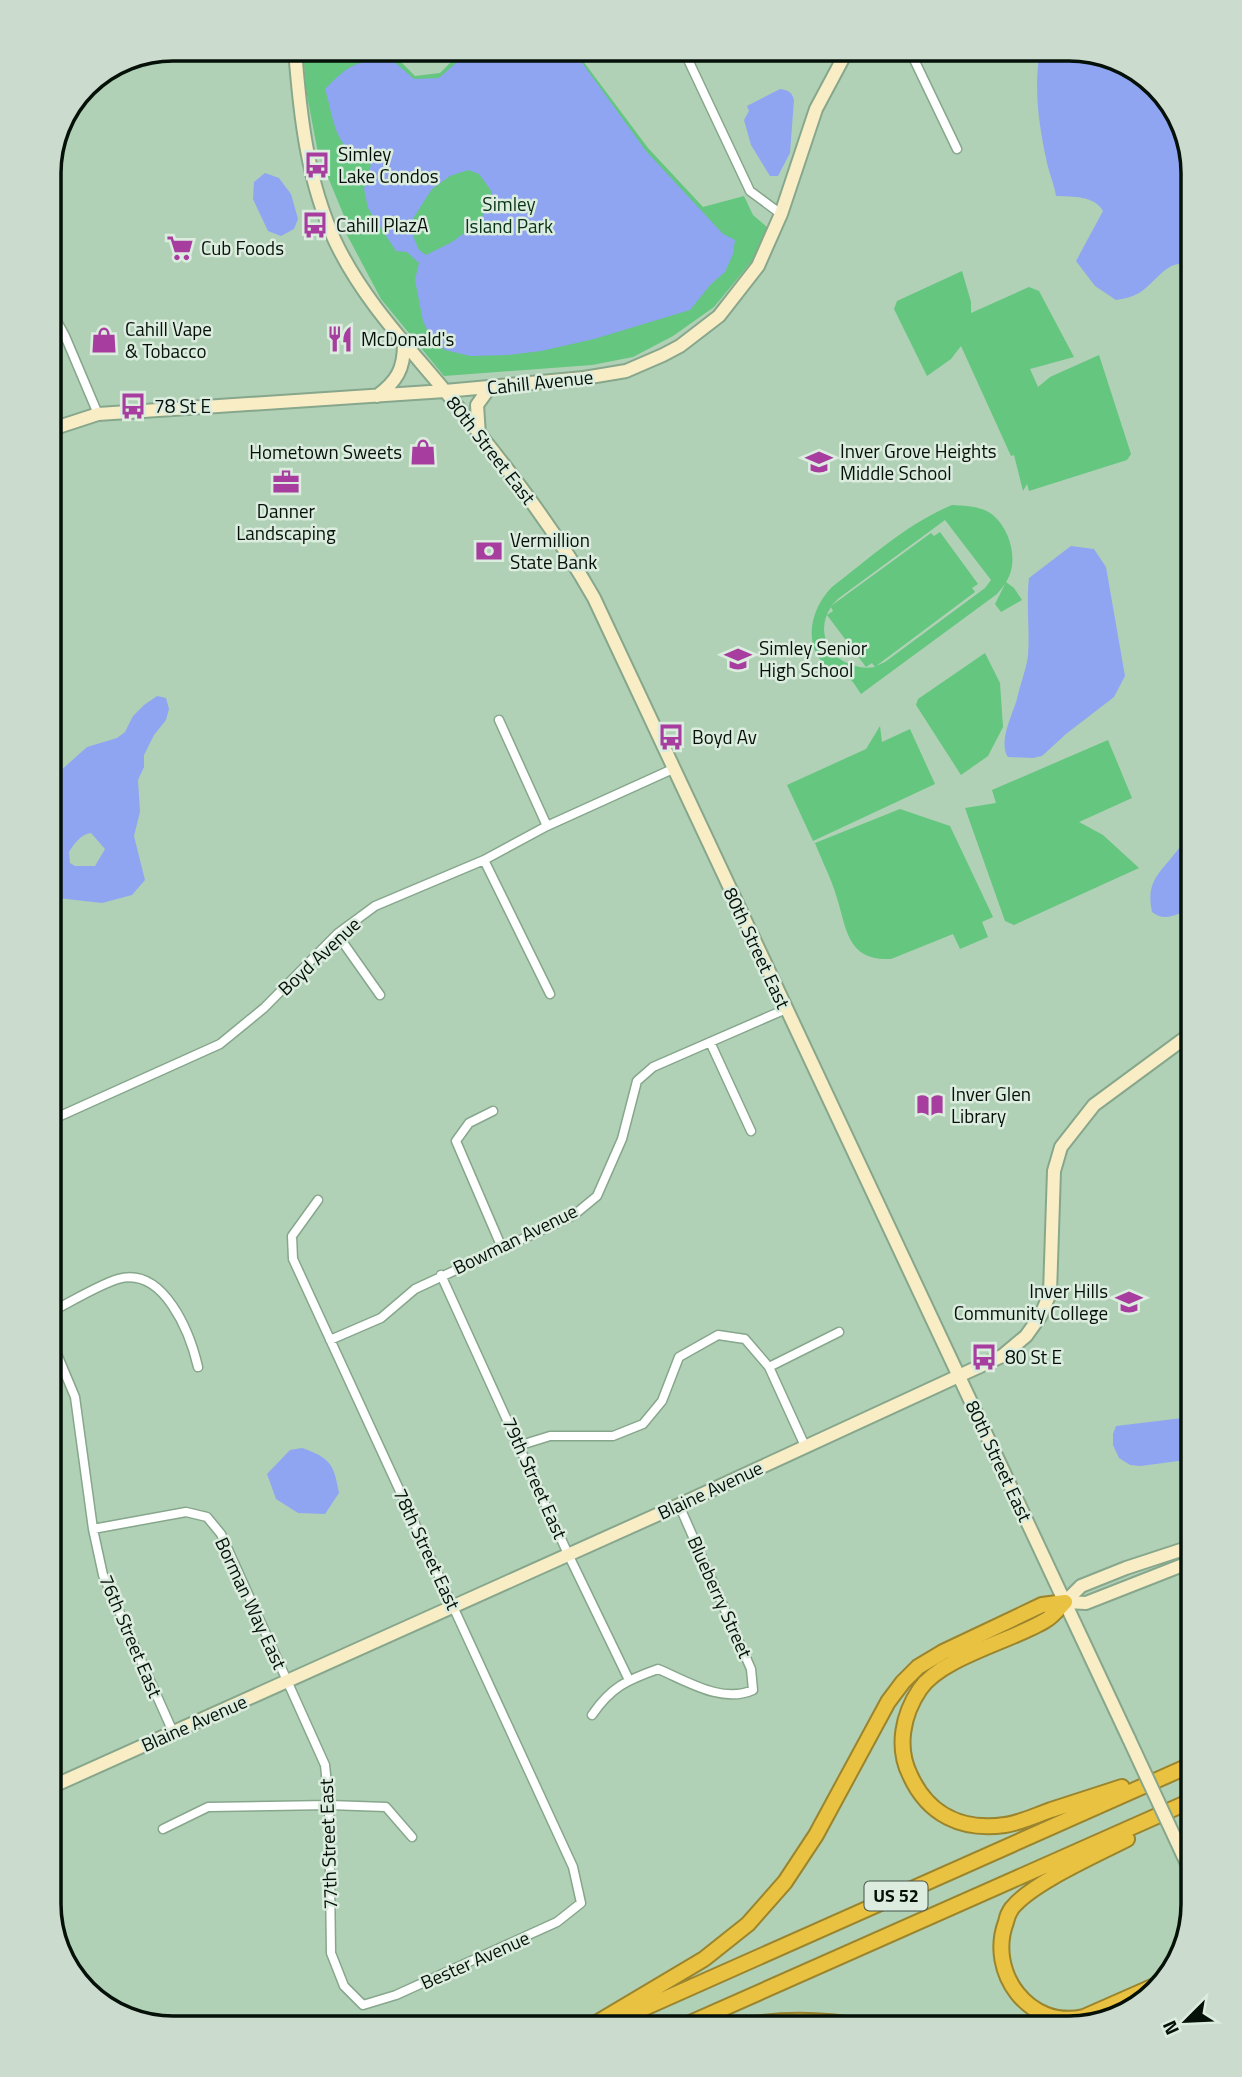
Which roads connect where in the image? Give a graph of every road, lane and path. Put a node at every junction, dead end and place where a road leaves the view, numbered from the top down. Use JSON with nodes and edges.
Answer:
{"nodes":[{"id":1,"x":296,"y":61,"type":"edge"},
{"id":2,"x":689,"y":61,"type":"edge"},
{"id":3,"x":842,"y":61,"type":"edge"},
{"id":4,"x":915,"y":61,"type":"edge"},
{"id":5,"x":957,"y":149,"type":"dead end"},
{"id":6,"x":781,"y":214,"type":"junction"},
{"id":7,"x":61,"y":329,"type":"edge"},
{"id":8,"x":404,"y":344,"type":"junction"},
{"id":9,"x":490,"y":387,"type":"junction"},
{"id":10,"x":445,"y":391,"type":"junction"},
{"id":11,"x":376,"y":396,"type":"junction"},
{"id":12,"x":98,"y":414,"type":"junction"},
{"id":13,"x":61,"y":426,"type":"edge"},
{"id":14,"x":480,"y":436,"type":"junction"},
{"id":15,"x":499,"y":720,"type":"dead end"},
{"id":16,"x":675,"y":768,"type":"junction"},
{"id":17,"x":547,"y":826,"type":"junction"},
{"id":18,"x":484,"y":860,"type":"junction"},
{"id":19,"x":337,"y":934,"type":"junction"},
{"id":20,"x":550,"y":994,"type":"dead end"},
{"id":21,"x":380,"y":995,"type":"dead end"},
{"id":22,"x":786,"y":1009,"type":"junction"},
{"id":23,"x":1181,"y":1040,"type":"edge"},
{"id":24,"x":710,"y":1042,"type":"junction"},
{"id":25,"x":493,"y":1111,"type":"dead end"},
{"id":26,"x":61,"y":1116,"type":"edge"},
{"id":27,"x":751,"y":1131,"type":"dead end"},
{"id":28,"x":318,"y":1200,"type":"dead end"},
{"id":29,"x":502,"y":1248,"type":"junction"},
{"id":30,"x":441,"y":1275,"type":"junction"},
{"id":31,"x":61,"y":1307,"type":"edge"},
{"id":32,"x":839,"y":1332,"type":"dead end"},
{"id":33,"x":330,"y":1340,"type":"junction"},
{"id":34,"x":61,"y":1364,"type":"edge"},
{"id":35,"x":198,"y":1367,"type":"dead end"},
{"id":36,"x":769,"y":1367,"type":"junction"},
{"id":37,"x":960,"y":1376,"type":"junction"},
{"id":38,"x":521,"y":1446,"type":"junction"},
{"id":39,"x":804,"y":1446,"type":"junction"},
{"id":40,"x":679,"y":1505,"type":"junction"},
{"id":41,"x":93,"y":1529,"type":"junction"},
{"id":42,"x":1181,"y":1550,"type":"edge"},
{"id":43,"x":568,"y":1554,"type":"junction"},
{"id":44,"x":1181,"y":1566,"type":"edge"},
{"id":45,"x":1065,"y":1602,"type":"junction"},
{"id":46,"x":453,"y":1606,"type":"junction"},
{"id":47,"x":629,"y":1680,"type":"junction"},
{"id":48,"x":288,"y":1681,"type":"junction"},
{"id":49,"x":592,"y":1716,"type":"dead end"},
{"id":50,"x":173,"y":1732,"type":"junction"},
{"id":51,"x":1181,"y":1767,"type":"edge"},
{"id":52,"x":1181,"y":1768,"type":"edge"},
{"id":53,"x":61,"y":1783,"type":"edge"},
{"id":54,"x":329,"y":1805,"type":"junction"},
{"id":55,"x":1181,"y":1806,"type":"edge"},
{"id":56,"x":1181,"y":1808,"type":"edge"},
{"id":57,"x":163,"y":1829,"type":"dead end"},
{"id":58,"x":412,"y":1837,"type":"dead end"},
{"id":59,"x":1181,"y":1851,"type":"edge"},
{"id":60,"x":581,"y":1903,"type":"joint"},
{"id":61,"x":1133,"y":1995,"type":"edge"},
{"id":62,"x":363,"y":2005,"type":"joint"},
{"id":63,"x":1091,"y":2014,"type":"edge"},
{"id":64,"x":608,"y":2016,"type":"edge"},
{"id":65,"x":627,"y":2016,"type":"edge"},
{"id":66,"x":706,"y":2016,"type":"edge"},
{"id":67,"x":1050,"y":2016,"type":"edge"}],
"edges":[{"from":1,"to":8,"type":"street","name":"80th Street East"},
{"from":2,"to":6,"type":"street"},
{"from":3,"to":6,"type":"street","name":"Cahill Avenue"},
{"from":4,"to":5,"type":"street"},
{"from":6,"to":9,"type":"street","name":"Cahill Avenue"},
{"from":7,"to":12,"type":"street"},
{"from":8,"to":10,"type":"street","name":"80th Street East"},
{"from":8,"to":11,"type":"street"},
{"from":9,"to":10,"type":"street","name":"Cahill Avenue"},
{"from":9,"to":14,"type":"street"},
{"from":10,"to":11,"type":"street","name":"Cahill Avenue"},
{"from":10,"to":14,"type":"street","name":"80th Street East"},
{"from":11,"to":12,"type":"street","name":"Cahill Avenue"},
{"from":12,"to":13,"type":"street","name":"Cahill Avenue"},
{"from":14,"to":16,"type":"street","name":"80th Street East"},
{"from":15,"to":17,"type":"street"},
{"from":16,"to":17,"type":"street","name":"Boyd Avenue"},
{"from":16,"to":22,"type":"street","name":"80th Street East"},
{"from":17,"to":18,"type":"street","name":"Boyd Avenue"},
{"from":18,"to":19,"type":"street","name":"Boyd Avenue"},
{"from":18,"to":20,"type":"street"},
{"from":19,"to":21,"type":"street"},
{"from":19,"to":26,"type":"street","name":"Boyd Avenue"},
{"from":22,"to":24,"type":"street","name":"Bowman Avenue"},
{"from":22,"to":37,"type":"street","name":"80th Street East"},
{"from":23,"to":37,"type":"street","name":"Blaine Avenue"},
{"from":24,"to":27,"type":"street"},
{"from":24,"to":29,"type":"street","name":"Bowman Avenue"},
{"from":25,"to":29,"type":"street"},
{"from":28,"to":33,"type":"street","name":"78th Street East"},
{"from":29,"to":30,"type":"street","name":"Bowman Avenue"},
{"from":30,"to":33,"type":"street","name":"Bowman Avenue"},
{"from":30,"to":38,"type":"street","name":"79th Street East"},
{"from":31,"to":35,"type":"street"},
{"from":32,"to":36,"type":"street"},
{"from":33,"to":46,"type":"street","name":"78th Street East"},
{"from":34,"to":41,"type":"street","name":"76th Street East"},
{"from":36,"to":38,"type":"street"},
{"from":36,"to":39,"type":"street"},
{"from":37,"to":39,"type":"street","name":"Blaine Avenue"},
{"from":37,"to":45,"type":"street","name":"80th Street East"},
{"from":38,"to":43,"type":"street","name":"79th Street East"},
{"from":39,"to":40,"type":"street","name":"Blaine Avenue"},
{"from":40,"to":43,"type":"street","name":"Blaine Avenue"},
{"from":40,"to":47,"type":"street","name":"Blueberry Street"},
{"from":41,"to":48,"type":"street","name":"Borman Way East"},
{"from":41,"to":50,"type":"street","name":"76th Street East"},
{"from":42,"to":45,"type":"street"},
{"from":43,"to":46,"type":"street","name":"Blaine Avenue"},
{"from":43,"to":47,"type":"street","name":"79th Street East"},
{"from":44,"to":45,"type":"street"},
{"from":45,"to":51,"type":"highway"},
{"from":45,"to":59,"type":"street","name":"80th Street East","bridge":true},
{"from":45,"to":64,"type":"highway"},
{"from":46,"to":48,"type":"street","name":"Blaine Avenue"},
{"from":46,"to":60,"type":"street","name":"78th Street East"},
{"from":47,"to":49,"type":"street"},
{"from":48,"to":50,"type":"street","name":"Blaine Avenue"},
{"from":48,"to":54,"type":"street","name":"77th Street East"},
{"from":50,"to":53,"type":"street","name":"Blaine Avenue"},
{"from":52,"to":65,"type":"highway","number":"US 52"},
{"from":54,"to":57,"type":"street"},
{"from":54,"to":58,"type":"street"},
{"from":54,"to":62,"type":"street","name":"77th Street East"},
{"from":55,"to":66,"type":"highway","number":"US 52"},
{"from":56,"to":67,"type":"highway"},
{"from":60,"to":62,"type":"street","name":"Bester Avenue"},
{"from":61,"to":63,"type":"highway"}]}
